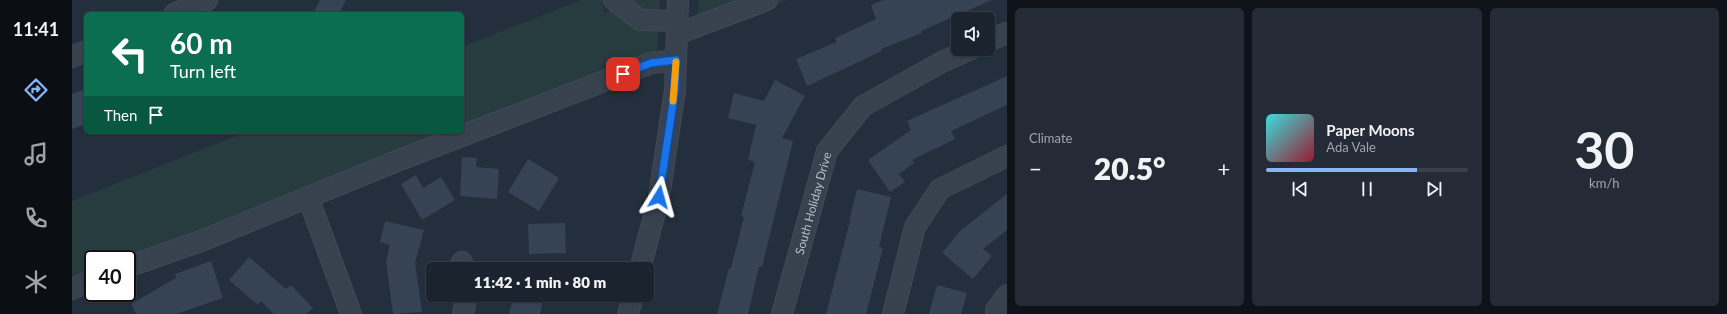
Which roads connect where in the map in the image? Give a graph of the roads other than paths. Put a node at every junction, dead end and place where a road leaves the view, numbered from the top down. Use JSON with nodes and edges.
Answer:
{"nodes":[{"id":1,"x":207,"y":0,"type":"edge"},
{"id":2,"x":614,"y":0,"type":"edge"},
{"id":3,"x":678,"y":0,"type":"edge"},
{"id":4,"x":767,"y":0,"type":"edge"},
{"id":5,"x":179,"y":12,"type":"edge"},
{"id":6,"x":678,"y":27,"type":"junction"},
{"id":7,"x":1007,"y":33,"type":"edge"},
{"id":8,"x":995,"y":39,"type":"edge"},
{"id":9,"x":84,"y":52,"type":"edge"},
{"id":10,"x":955,"y":56,"type":"edge"},
{"id":11,"x":72,"y":57,"type":"edge"},
{"id":12,"x":676,"y":60,"type":"junction"},
{"id":13,"x":1007,"y":156,"type":"edge"},
{"id":14,"x":308,"y":198,"type":"junction"},
{"id":15,"x":642,"y":262,"type":"edge"},
{"id":16,"x":136,"y":264,"type":"edge"},
{"id":17,"x":84,"y":284,"type":"edge"},
{"id":18,"x":72,"y":289,"type":"edge"},
{"id":19,"x":1007,"y":295,"type":"edge"},
{"id":20,"x":466,"y":302,"type":"edge"},
{"id":21,"x":631,"y":302,"type":"edge"},
{"id":22,"x":351,"y":314,"type":"edge"},
{"id":23,"x":463,"y":314,"type":"edge"},
{"id":24,"x":628,"y":314,"type":"edge"},
{"id":25,"x":782,"y":314,"type":"edge"},
{"id":26,"x":893,"y":314,"type":"edge"},
{"id":27,"x":996,"y":314,"type":"edge"}],
"edges":[{"from":1,"to":5,"type":"street"},
{"from":2,"to":6,"type":"street"},
{"from":3,"to":6,"type":"street"},
{"from":4,"to":6,"type":"street"},
{"from":6,"to":12,"type":"street"},
{"from":7,"to":8,"type":"street"},
{"from":9,"to":11,"type":"street"},
{"from":10,"to":25,"type":"street","name":"South Holiday Drive"},
{"from":12,"to":14,"type":"street"},
{"from":12,"to":15,"type":"street"},
{"from":13,"to":26,"type":"street"},
{"from":14,"to":16,"type":"street"},
{"from":14,"to":22,"type":"street"},
{"from":17,"to":18,"type":"street"},
{"from":19,"to":27,"type":"street"},
{"from":20,"to":23,"type":"street"},
{"from":21,"to":24,"type":"street"}]}
